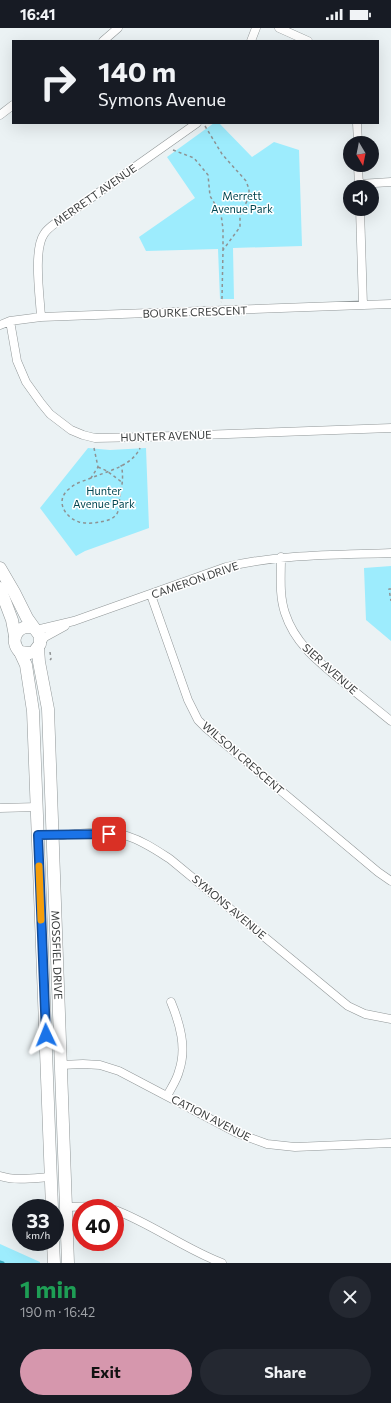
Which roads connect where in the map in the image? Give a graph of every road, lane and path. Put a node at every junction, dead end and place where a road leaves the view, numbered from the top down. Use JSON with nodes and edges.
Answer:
{"nodes":[{"id":1,"x":118,"y":28,"type":"edge"},
{"id":2,"x":256,"y":28,"type":"edge"},
{"id":3,"x":279,"y":28,"type":"edge"},
{"id":4,"x":104,"y":40,"type":"edge"},
{"id":5,"x":251,"y":40,"type":"edge"},
{"id":6,"x":306,"y":40,"type":"edge"},
{"id":7,"x":12,"y":106,"type":"edge"},
{"id":8,"x":0,"y":115,"type":"edge"},
{"id":9,"x":196,"y":124,"type":"edge"},
{"id":10,"x":204,"y":124,"type":"edge"},
{"id":11,"x":357,"y":124,"type":"edge"},
{"id":12,"x":358,"y":136,"type":"edge"},
{"id":13,"x":167,"y":145,"type":"junction"},
{"id":14,"x":391,"y":182,"type":"edge"},
{"id":15,"x":379,"y":183,"type":"edge"},
{"id":16,"x":360,"y":216,"type":"edge"},
{"id":17,"x":223,"y":250,"type":"junction"},
{"id":18,"x":391,"y":304,"type":"edge"},
{"id":19,"x":363,"y":305,"type":"junction"},
{"id":20,"x":219,"y":311,"type":"junction"},
{"id":21,"x":41,"y":318,"type":"junction"},
{"id":22,"x":10,"y":322,"type":"junction"},
{"id":23,"x":0,"y":325,"type":"edge"},
{"id":24,"x":391,"y":428,"type":"edge"},
{"id":25,"x":94,"y":448,"type":"dead end"},
{"id":26,"x":140,"y":448,"type":"dead end"},
{"id":27,"x":121,"y":465,"type":"junction"},
{"id":28,"x":98,"y":467,"type":"junction"},
{"id":29,"x":107,"y":471,"type":"junction"},
{"id":30,"x":91,"y":478,"type":"junction"},
{"id":31,"x":122,"y":483,"type":"junction"},
{"id":32,"x":391,"y":553,"type":"edge"},
{"id":33,"x":280,"y":558,"type":"junction"},
{"id":34,"x":0,"y":568,"type":"edge"},
{"id":35,"x":0,"y":588,"type":"edge"},
{"id":36,"x":391,"y":589,"type":"edge"},
{"id":37,"x":151,"y":595,"type":"junction"},
{"id":38,"x":391,"y":601,"type":"edge"},
{"id":39,"x":74,"y":621,"type":"junction"},
{"id":40,"x":35,"y":629,"type":"junction"},
{"id":41,"x":15,"y":636,"type":"junction"},
{"id":42,"x":39,"y":646,"type":"junction"},
{"id":43,"x":20,"y":652,"type":"junction"},
{"id":44,"x":391,"y":721,"type":"edge"},
{"id":45,"x":37,"y":807,"type":"junction"},
{"id":46,"x":51,"y":807,"type":"junction"},
{"id":47,"x":0,"y":808,"type":"edge"},
{"id":48,"x":38,"y":835,"type":"junction"},
{"id":49,"x":52,"y":836,"type":"junction"},
{"id":50,"x":391,"y":881,"type":"edge"},
{"id":51,"x":172,"y":1002,"type":"dead end"},
{"id":52,"x":391,"y":1019,"type":"edge"},
{"id":53,"x":61,"y":1065,"type":"junction"},
{"id":54,"x":47,"y":1066,"type":"junction"},
{"id":55,"x":167,"y":1096,"type":"junction"},
{"id":56,"x":391,"y":1143,"type":"edge"},
{"id":57,"x":0,"y":1176,"type":"edge"},
{"id":58,"x":51,"y":1177,"type":"junction"},
{"id":59,"x":66,"y":1177,"type":"junction"},
{"id":60,"x":52,"y":1199,"type":"edge"},
{"id":61,"x":64,"y":1207,"type":"edge"},
{"id":62,"x":67,"y":1207,"type":"junction"},
{"id":63,"x":72,"y":1207,"type":"edge"},
{"id":64,"x":124,"y":1214,"type":"edge"},
{"id":65,"x":53,"y":1251,"type":"edge"},
{"id":66,"x":54,"y":1263,"type":"edge"},
{"id":67,"x":68,"y":1263,"type":"edge"},
{"id":68,"x":222,"y":1263,"type":"edge"}],
"edges":[{"from":1,"to":4,"type":"street"},
{"from":2,"to":5,"type":"street"},
{"from":3,"to":6,"type":"street"},
{"from":7,"to":8,"type":"street"},
{"from":9,"to":13,"type":"street","name":"MERRETT AVENUE"},
{"from":10,"to":17,"type":"path"},
{"from":11,"to":12,"type":"street"},
{"from":13,"to":17,"type":"path"},
{"from":13,"to":21,"type":"street","name":"MERRETT AVENUE"},
{"from":14,"to":15,"type":"street"},
{"from":16,"to":19,"type":"street"},
{"from":17,"to":20,"type":"path"},
{"from":18,"to":19,"type":"street","name":"BOURKE CRESCENT"},
{"from":19,"to":20,"type":"street","name":"BOURKE CRESCENT"},
{"from":20,"to":21,"type":"street","name":"BOURKE CRESCENT"},
{"from":21,"to":22,"type":"street","name":"BOURKE CRESCENT"},
{"from":22,"to":23,"type":"street","name":"BOURKE CRESCENT"},
{"from":22,"to":24,"type":"street","name":"HUNTER AVENUE"},
{"from":25,"to":28,"type":"path"},
{"from":26,"to":27,"type":"path"},
{"from":27,"to":29,"type":"path"},
{"from":27,"to":31,"type":"path"},
{"from":28,"to":29,"type":"path"},
{"from":28,"to":30,"type":"path"},
{"from":29,"to":30,"type":"path"},
{"from":29,"to":31,"type":"path"},
{"from":30,"to":31,"type":"path"},
{"from":32,"to":33,"type":"street","name":"CAMERON DRIVE"},
{"from":33,"to":37,"type":"street","name":"CAMERON DRIVE"},
{"from":33,"to":44,"type":"street","name":"SIER AVENUE"},
{"from":34,"to":40,"type":"street"},
{"from":35,"to":41,"type":"street"},
{"from":36,"to":38,"type":"path"},
{"from":37,"to":39,"type":"street","name":"CAMERON DRIVE"},
{"from":37,"to":50,"type":"street","name":"WILSON CRESCENT"},
{"from":39,"to":40,"type":"street","name":"CAMERON DRIVE"},
{"from":39,"to":42,"type":"street","name":"CAMERON DRIVE"},
{"from":40,"to":41,"type":"street"},
{"from":40,"to":42,"type":"street"},
{"from":41,"to":43,"type":"street"},
{"from":42,"to":43,"type":"street"},
{"from":42,"to":46,"type":"street","name":"MOSSFIEL DRIVE"},
{"from":43,"to":45,"type":"street","name":"MOSSFIEL DRIVE"},
{"from":45,"to":46,"type":"street"},
{"from":45,"to":47,"type":"street"},
{"from":45,"to":48,"type":"street","name":"MOSSFIEL DRIVE"},
{"from":46,"to":49,"type":"street","name":"MOSSFIEL DRIVE"},
{"from":48,"to":49,"type":"street"},
{"from":48,"to":54,"type":"street","name":"MOSSFIEL DRIVE"},
{"from":49,"to":52,"type":"street","name":"SYMONS AVENUE"},
{"from":49,"to":53,"type":"street","name":"MOSSFIEL DRIVE"},
{"from":51,"to":55,"type":"street"},
{"from":53,"to":54,"type":"street"},
{"from":53,"to":55,"type":"street","name":"CATION AVENUE"},
{"from":53,"to":59,"type":"street","name":"MOSSFIEL DRIVE"},
{"from":54,"to":58,"type":"street","name":"MOSSFIEL DRIVE"},
{"from":55,"to":56,"type":"street","name":"CATION AVENUE"},
{"from":57,"to":58,"type":"street"},
{"from":58,"to":59,"type":"street"},
{"from":58,"to":60,"type":"street","name":"MOSSFIEL DRIVE"},
{"from":59,"to":62,"type":"street","name":"MOSSFIEL DRIVE"},
{"from":61,"to":62,"type":"street"},
{"from":62,"to":63,"type":"street"},
{"from":62,"to":67,"type":"street","name":"MOSSFIEL DRIVE"},
{"from":64,"to":68,"type":"street"},
{"from":65,"to":66,"type":"street"}]}
